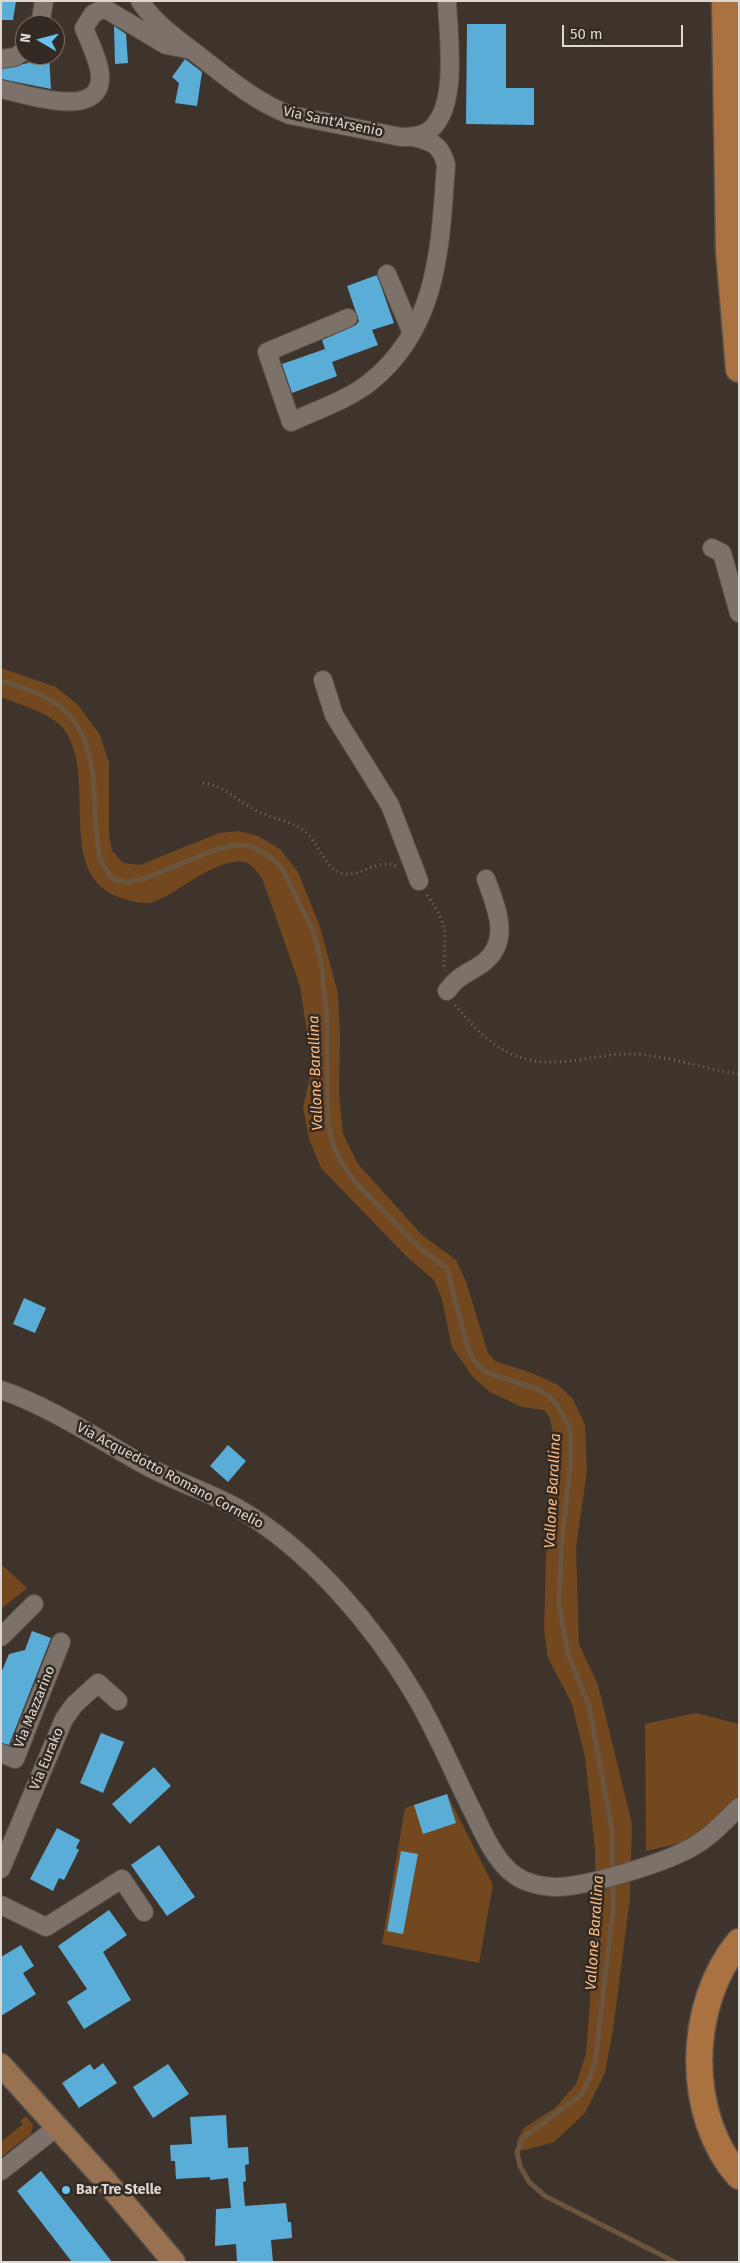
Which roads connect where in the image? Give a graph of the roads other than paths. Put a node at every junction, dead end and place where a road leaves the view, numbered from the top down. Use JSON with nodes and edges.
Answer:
{"nodes":[{"id":1,"x":44,"y":1,"type":"edge"},
{"id":2,"x":140,"y":1,"type":"edge"},
{"id":3,"x":447,"y":1,"type":"edge"},
{"id":4,"x":725,"y":1,"type":"edge"},
{"id":5,"x":42,"y":15,"type":"edge"},
{"id":6,"x":191,"y":50,"type":"junction"},
{"id":7,"x":15,"y":57,"type":"edge"},
{"id":8,"x":1,"y":60,"type":"edge"},
{"id":9,"x":1,"y":89,"type":"edge"},
{"id":10,"x":414,"y":136,"type":"junction"},
{"id":11,"x":387,"y":274,"type":"dead end"},
{"id":12,"x":348,"y":318,"type":"dead end"},
{"id":13,"x":412,"y":333,"type":"junction"},
{"id":14,"x":739,"y":369,"type":"edge"},
{"id":15,"x":712,"y":548,"type":"dead end"},
{"id":16,"x":739,"y":613,"type":"edge"},
{"id":17,"x":322,"y":680,"type":"dead end"},
{"id":18,"x":486,"y":879,"type":"dead end"},
{"id":19,"x":419,"y":881,"type":"road end"},
{"id":20,"x":447,"y":991,"type":"road end"},
{"id":21,"x":1,"y":1390,"type":"edge"},
{"id":22,"x":34,"y":1604,"type":"dead end"},
{"id":23,"x":1,"y":1637,"type":"edge"},
{"id":24,"x":61,"y":1642,"type":"dead end"},
{"id":25,"x":118,"y":1700,"type":"dead end"},
{"id":26,"x":1,"y":1753,"type":"edge"},
{"id":27,"x":739,"y":1807,"type":"edge"},
{"id":28,"x":1,"y":1869,"type":"edge"},
{"id":29,"x":1,"y":1905,"type":"edge"},
{"id":30,"x":144,"y":1912,"type":"dead end"},
{"id":31,"x":739,"y":1942,"type":"edge"},
{"id":32,"x":1,"y":2065,"type":"edge"},
{"id":33,"x":57,"y":2126,"type":"junction"},
{"id":34,"x":1,"y":2171,"type":"edge"},
{"id":35,"x":739,"y":2176,"type":"edge"},
{"id":36,"x":174,"y":2262,"type":"edge"}],
"edges":[{"from":1,"to":5,"type":"street"},
{"from":2,"to":6,"type":"street","name":"Via Sant'Arsenio"},
{"from":3,"to":10,"type":"street"},
{"from":4,"to":14,"type":"highway"},
{"from":6,"to":9,"type":"street"},
{"from":6,"to":10,"type":"street","name":"Via Sant'Arsenio"},
{"from":7,"to":8,"type":"street"},
{"from":10,"to":13,"type":"street"},
{"from":11,"to":13,"type":"street"},
{"from":12,"to":13,"type":"street"},
{"from":15,"to":16,"type":"street"},
{"from":17,"to":19,"type":"street"},
{"from":18,"to":20,"type":"street"},
{"from":21,"to":27,"type":"street","name":"Via Acquedotto Romano Cornelio"},
{"from":22,"to":23,"type":"street"},
{"from":24,"to":26,"type":"street","name":"Via Mazzarino"},
{"from":25,"to":28,"type":"street","name":"Via Eurako"},
{"from":29,"to":30,"type":"street"},
{"from":31,"to":35,"type":"highway"},
{"from":32,"to":33,"type":"main road"},
{"from":33,"to":34,"type":"street"},
{"from":33,"to":36,"type":"main road"}]}
